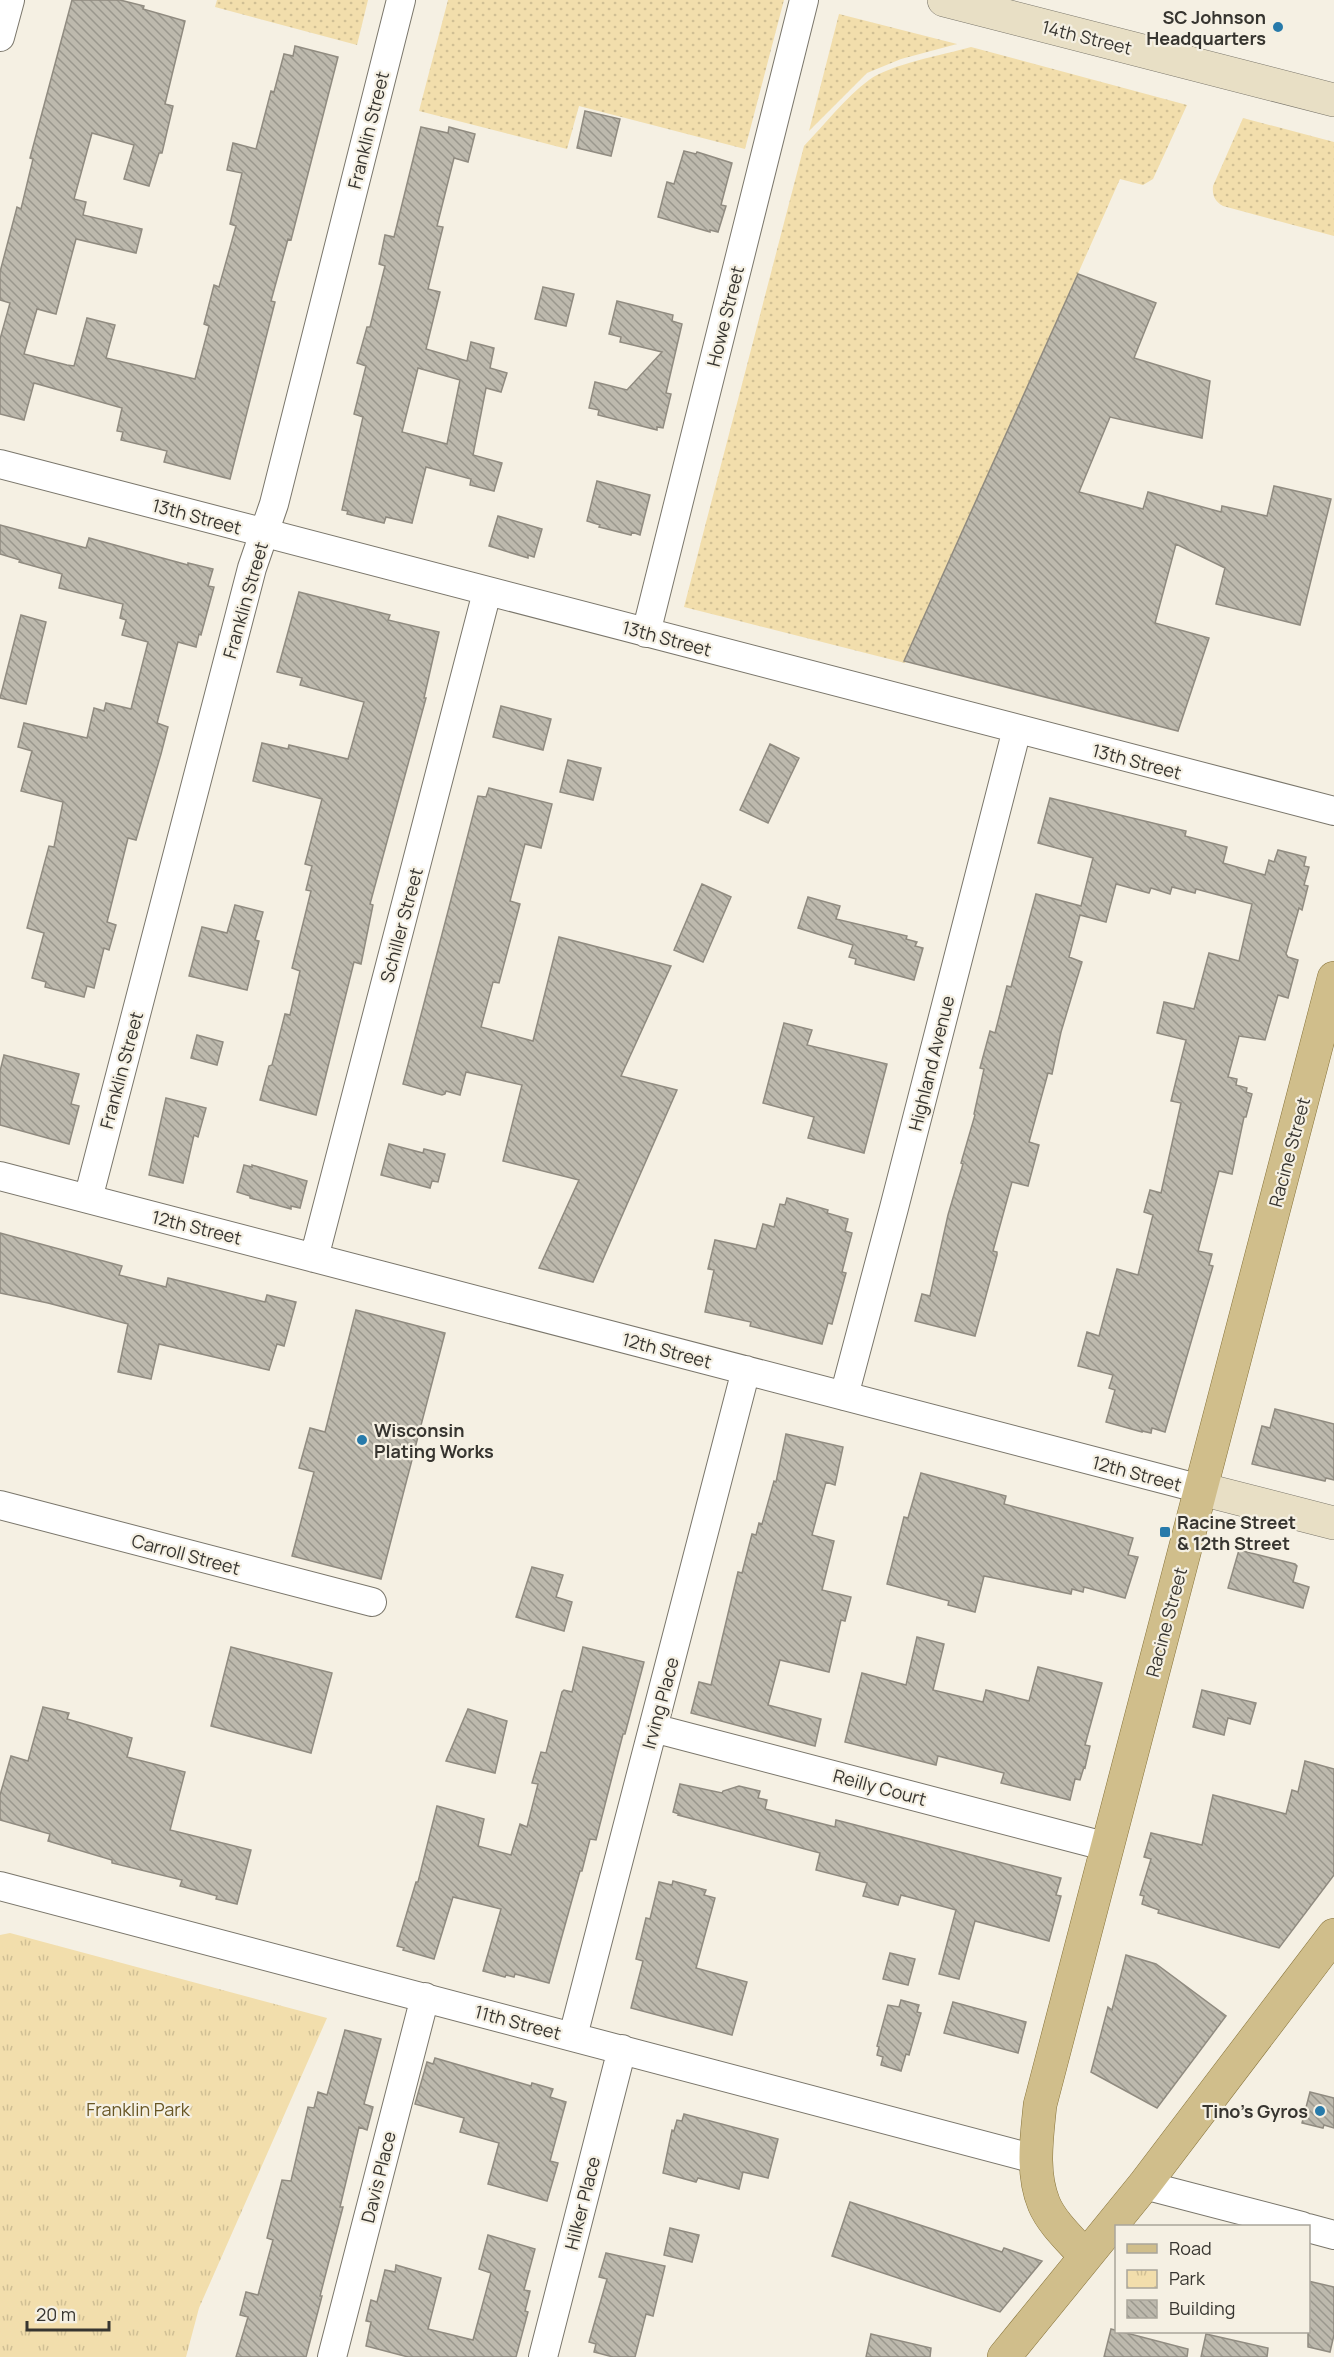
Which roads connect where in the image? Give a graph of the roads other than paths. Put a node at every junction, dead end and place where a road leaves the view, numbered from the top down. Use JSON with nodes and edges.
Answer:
{"nodes":[{"id":1,"x":10,"y":0,"type":"edge"},
{"id":2,"x":400,"y":0,"type":"edge"},
{"id":3,"x":804,"y":0,"type":"edge"},
{"id":4,"x":944,"y":0,"type":"edge"},
{"id":5,"x":0,"y":38,"type":"edge"},
{"id":6,"x":1334,"y":100,"type":"edge"},
{"id":7,"x":0,"y":465,"type":"edge"},
{"id":8,"x":264,"y":533,"type":"junction"},
{"id":9,"x":488,"y":592,"type":"junction"},
{"id":10,"x":646,"y":633,"type":"junction"},
{"id":11,"x":1017,"y":729,"type":"junction"},
{"id":12,"x":1334,"y":812,"type":"edge"},
{"id":13,"x":1334,"y":978,"type":"edge"},
{"id":14,"x":0,"y":1176,"type":"edge"},
{"id":15,"x":87,"y":1199,"type":"junction"},
{"id":16,"x":314,"y":1258,"type":"junction"},
{"id":17,"x":746,"y":1370,"type":"junction"},
{"id":18,"x":844,"y":1396,"type":"junction"},
{"id":19,"x":1201,"y":1489,"type":"junction"},
{"id":20,"x":0,"y":1505,"type":"edge"},
{"id":21,"x":1334,"y":1523,"type":"edge"},
{"id":22,"x":372,"y":1602,"type":"dead end"},
{"id":23,"x":653,"y":1728,"type":"junction"},
{"id":24,"x":1108,"y":1847,"type":"junction"},
{"id":25,"x":0,"y":1886,"type":"edge"},
{"id":26,"x":1334,"y":1935,"type":"edge"},
{"id":27,"x":425,"y":1997,"type":"junction"},
{"id":28,"x":573,"y":2036,"type":"junction"},
{"id":29,"x":622,"y":2049,"type":"junction"},
{"id":30,"x":1035,"y":2159,"type":"junction"},
{"id":31,"x":1144,"y":2185,"type":"junction"},
{"id":32,"x":1298,"y":2225,"type":"edge"},
{"id":33,"x":1310,"y":2229,"type":"edge"},
{"id":34,"x":1334,"y":2235,"type":"edge"},
{"id":35,"x":1085,"y":2256,"type":"junction"},
{"id":36,"x":332,"y":2357,"type":"edge"},
{"id":37,"x":543,"y":2357,"type":"edge"},
{"id":38,"x":1004,"y":2357,"type":"edge"}],
"edges":[{"from":1,"to":5,"type":"street"},
{"from":2,"to":8,"type":"street","name":"Franklin Street"},
{"from":3,"to":10,"type":"street","name":"Howe Street"},
{"from":4,"to":6,"type":"main road","name":"14th Street"},
{"from":7,"to":8,"type":"street","name":"13th Street"},
{"from":8,"to":9,"type":"street","name":"13th Street"},
{"from":8,"to":15,"type":"street","name":"Franklin Street"},
{"from":9,"to":10,"type":"street","name":"13th Street"},
{"from":9,"to":16,"type":"street","name":"Schiller Street"},
{"from":10,"to":11,"type":"street","name":"13th Street"},
{"from":11,"to":12,"type":"street","name":"13th Street"},
{"from":11,"to":18,"type":"street","name":"Highland Avenue"},
{"from":13,"to":19,"type":"main road","name":"Racine Street"},
{"from":14,"to":15,"type":"street","name":"12th Street"},
{"from":15,"to":16,"type":"street","name":"12th Street"},
{"from":16,"to":17,"type":"street","name":"12th Street"},
{"from":17,"to":18,"type":"street","name":"12th Street"},
{"from":17,"to":23,"type":"street","name":"Irving Place"},
{"from":18,"to":19,"type":"street","name":"12th Street"},
{"from":19,"to":21,"type":"main road","name":"12th Street"},
{"from":19,"to":24,"type":"main road","name":"Racine Street"},
{"from":20,"to":22,"type":"street","name":"Carroll Street"},
{"from":23,"to":24,"type":"street","name":"Reilly Court"},
{"from":23,"to":28,"type":"street","name":"Irving Place"},
{"from":24,"to":30,"type":"main road","name":"Racine Street"},
{"from":25,"to":27,"type":"street","name":"11th Street"},
{"from":26,"to":31,"type":"main road"},
{"from":27,"to":28,"type":"street","name":"11th Street"},
{"from":27,"to":36,"type":"street","name":"Davis Place"},
{"from":28,"to":29,"type":"street","name":"11th Street"},
{"from":29,"to":30,"type":"street","name":"11th Street"},
{"from":29,"to":37,"type":"street","name":"Hilker Place"},
{"from":30,"to":35,"type":"main road","name":"Racine Street"},
{"from":31,"to":32,"type":"street"},
{"from":31,"to":35,"type":"main road"},
{"from":33,"to":34,"type":"street"},
{"from":35,"to":38,"type":"main road"}]}
